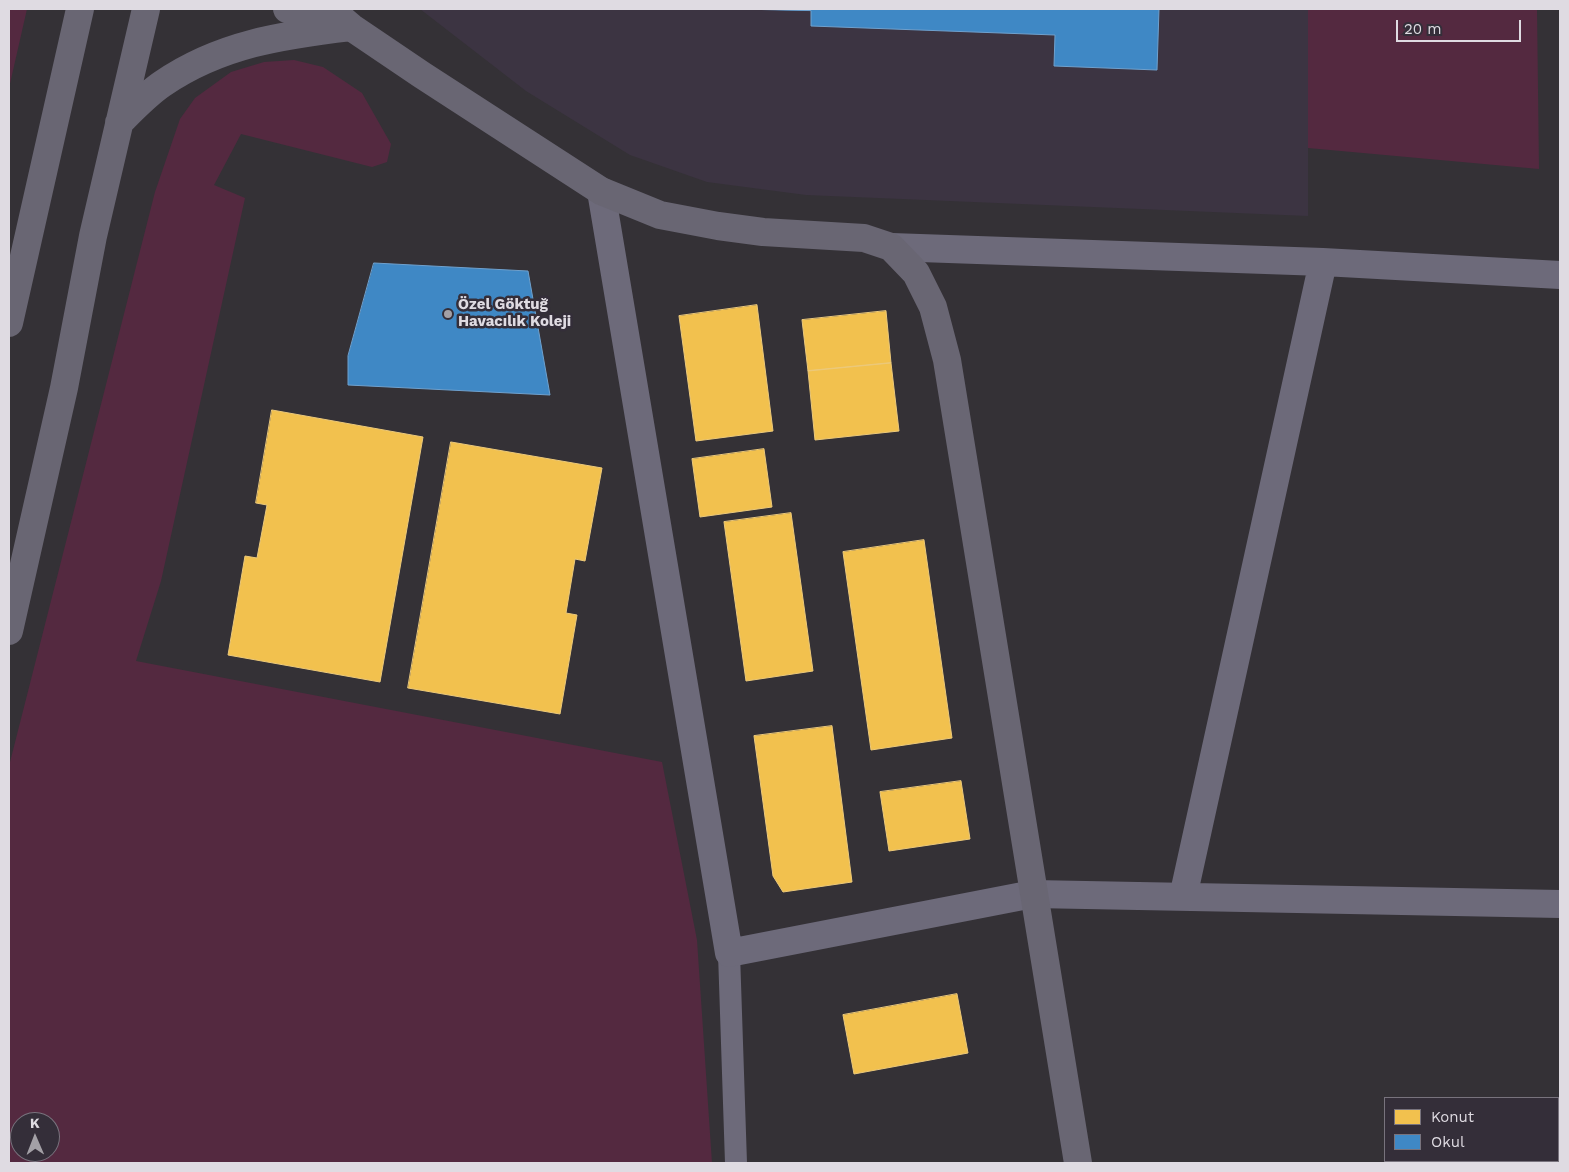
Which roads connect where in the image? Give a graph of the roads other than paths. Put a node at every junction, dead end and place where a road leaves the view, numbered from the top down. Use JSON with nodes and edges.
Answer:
{"nodes":[{"id":1,"x":80,"y":9,"type":"edge"},
{"id":2,"x":146,"y":9,"type":"edge"},
{"id":3,"x":287,"y":9,"type":"edge"},
{"id":4,"x":330,"y":9,"type":"edge"},
{"id":5,"x":351,"y":27,"type":"junction"},
{"id":6,"x":119,"y":123,"type":"junction"},
{"id":7,"x":601,"y":191,"type":"junction"},
{"id":8,"x":892,"y":247,"type":"junction"},
{"id":9,"x":1322,"y":262,"type":"junction"},
{"id":10,"x":1560,"y":275,"type":"edge"},
{"id":11,"x":9,"y":323,"type":"edge"},
{"id":12,"x":9,"y":631,"type":"edge"},
{"id":13,"x":1033,"y":894,"type":"junction"},
{"id":14,"x":1183,"y":897,"type":"junction"},
{"id":15,"x":1560,"y":904,"type":"edge"},
{"id":16,"x":728,"y":953,"type":"junction"},
{"id":17,"x":736,"y":1163,"type":"edge"},
{"id":18,"x":1078,"y":1163,"type":"edge"}],
"edges":[{"from":1,"to":11,"type":"highway"},
{"from":2,"to":6,"type":"highway"},
{"from":3,"to":5,"type":"highway"},
{"from":4,"to":5,"type":"highway"},
{"from":5,"to":6,"type":"highway"},
{"from":5,"to":7,"type":"highway"},
{"from":6,"to":12,"type":"highway"},
{"from":7,"to":8,"type":"highway"},
{"from":7,"to":16,"type":"street"},
{"from":8,"to":9,"type":"street"},
{"from":8,"to":13,"type":"highway"},
{"from":9,"to":10,"type":"street"},
{"from":9,"to":14,"type":"street"},
{"from":13,"to":14,"type":"street"},
{"from":13,"to":16,"type":"street"},
{"from":13,"to":18,"type":"highway"},
{"from":14,"to":15,"type":"street"},
{"from":16,"to":17,"type":"lane"}]}
